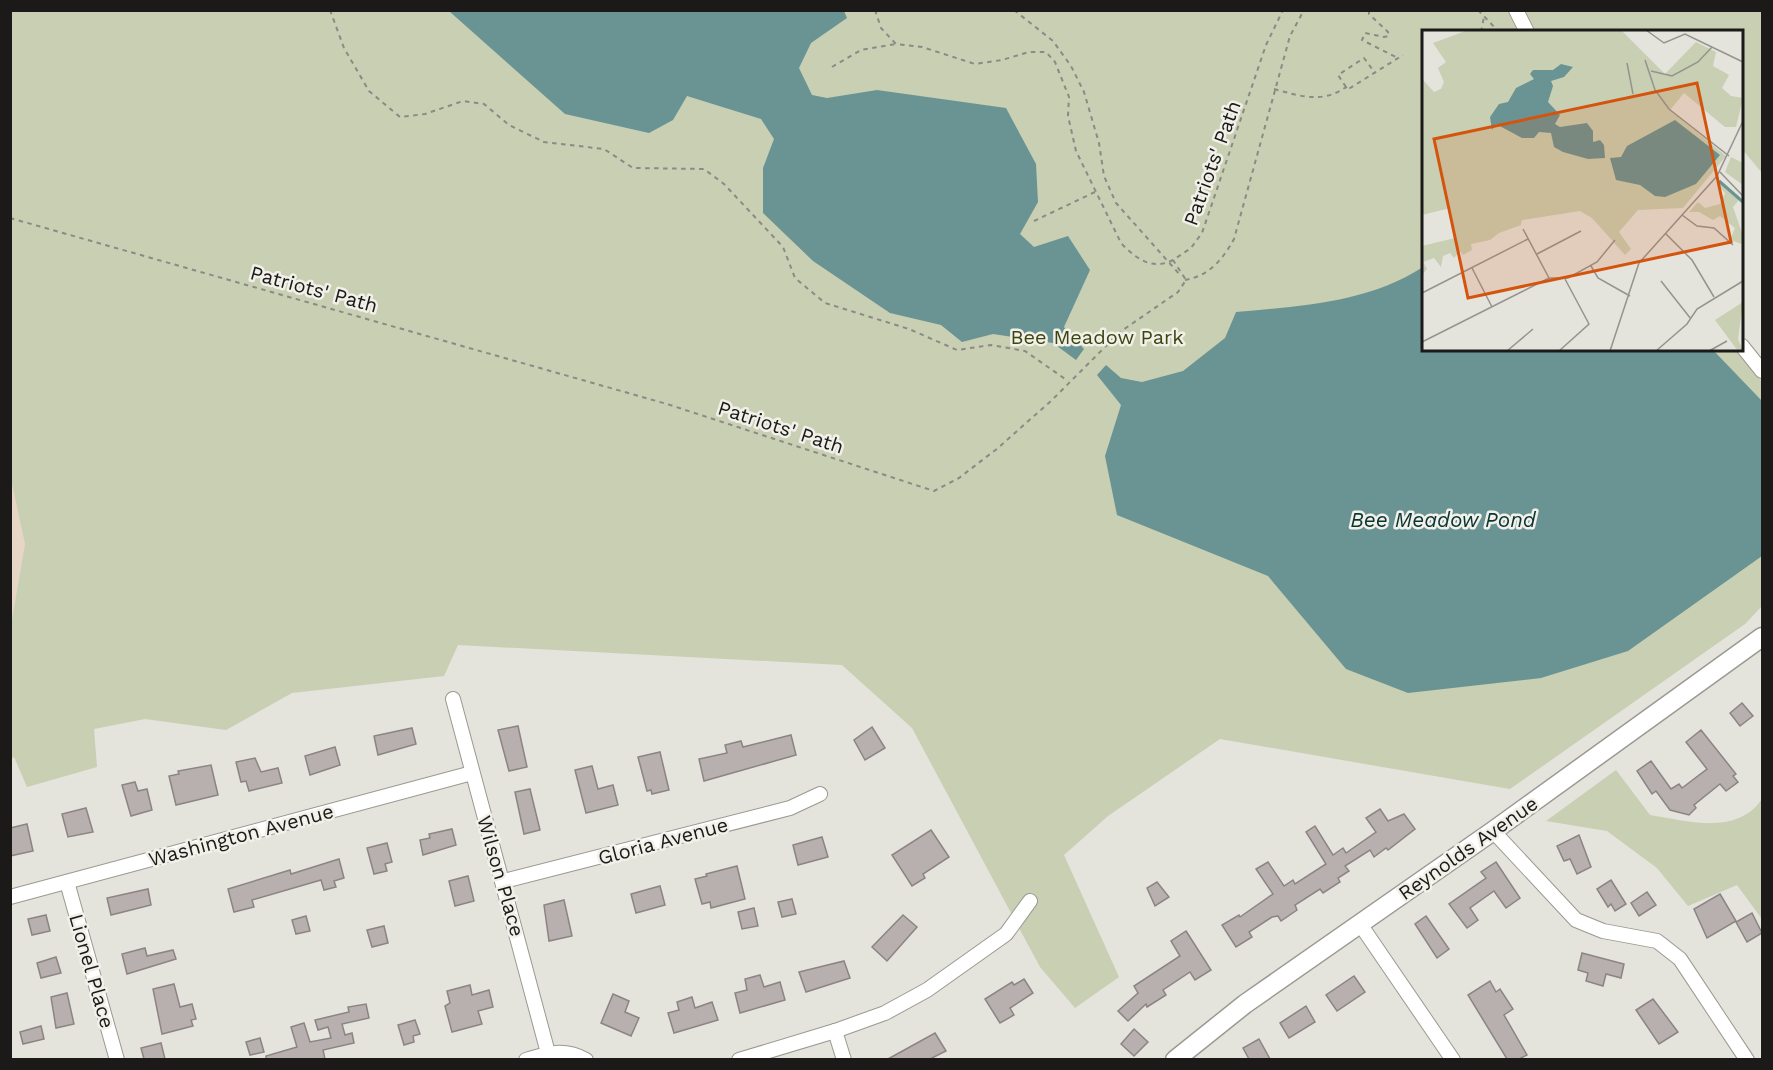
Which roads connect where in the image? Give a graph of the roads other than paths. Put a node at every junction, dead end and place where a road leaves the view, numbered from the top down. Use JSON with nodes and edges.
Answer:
{"nodes":[{"id":1,"x":1516,"y":10,"type":"edge"},
{"id":2,"x":1526,"y":30,"type":"edge"},
{"id":3,"x":1743,"y":347,"type":"edge"},
{"id":4,"x":1762,"y":371,"type":"edge"},
{"id":5,"x":1762,"y":637,"type":"edge"},
{"id":6,"x":453,"y":699,"type":"dead end"},
{"id":7,"x":472,"y":773,"type":"junction"},
{"id":8,"x":819,"y":794,"type":"dead end"},
{"id":9,"x":1494,"y":831,"type":"junction"},
{"id":10,"x":504,"y":881,"type":"junction"},
{"id":11,"x":67,"y":882,"type":"junction"},
{"id":12,"x":10,"y":897,"type":"edge"},
{"id":13,"x":1030,"y":901,"type":"dead end"},
{"id":14,"x":1360,"y":924,"type":"junction"},
{"id":15,"x":835,"y":1031,"type":"junction"},
{"id":16,"x":548,"y":1053,"type":"junction"},
{"id":17,"x":117,"y":1059,"type":"edge"},
{"id":18,"x":526,"y":1059,"type":"edge"},
{"id":19,"x":586,"y":1059,"type":"edge"},
{"id":20,"x":739,"y":1059,"type":"edge"},
{"id":21,"x":843,"y":1059,"type":"edge"},
{"id":22,"x":1175,"y":1059,"type":"edge"},
{"id":23,"x":1453,"y":1059,"type":"edge"},
{"id":24,"x":1747,"y":1059,"type":"edge"}],
"edges":[{"from":1,"to":2,"type":"street"},
{"from":3,"to":4,"type":"street"},
{"from":5,"to":9,"type":"street","name":"Reynolds Avenue"},
{"from":6,"to":7,"type":"street","name":"Wilson Place"},
{"from":7,"to":10,"type":"street","name":"Wilson Place"},
{"from":7,"to":11,"type":"street","name":"Washington Avenue"},
{"from":8,"to":10,"type":"street","name":"Gloria Avenue"},
{"from":9,"to":14,"type":"street","name":"Reynolds Avenue"},
{"from":9,"to":24,"type":"street"},
{"from":10,"to":16,"type":"street","name":"Wilson Place"},
{"from":11,"to":12,"type":"street","name":"Washington Avenue"},
{"from":11,"to":17,"type":"street","name":"Lionel Place"},
{"from":13,"to":15,"type":"street"},
{"from":14,"to":22,"type":"street","name":"Reynolds Avenue"},
{"from":14,"to":23,"type":"street"},
{"from":15,"to":20,"type":"street"},
{"from":15,"to":21,"type":"street"},
{"from":16,"to":18,"type":"street"},
{"from":16,"to":19,"type":"street"}]}
